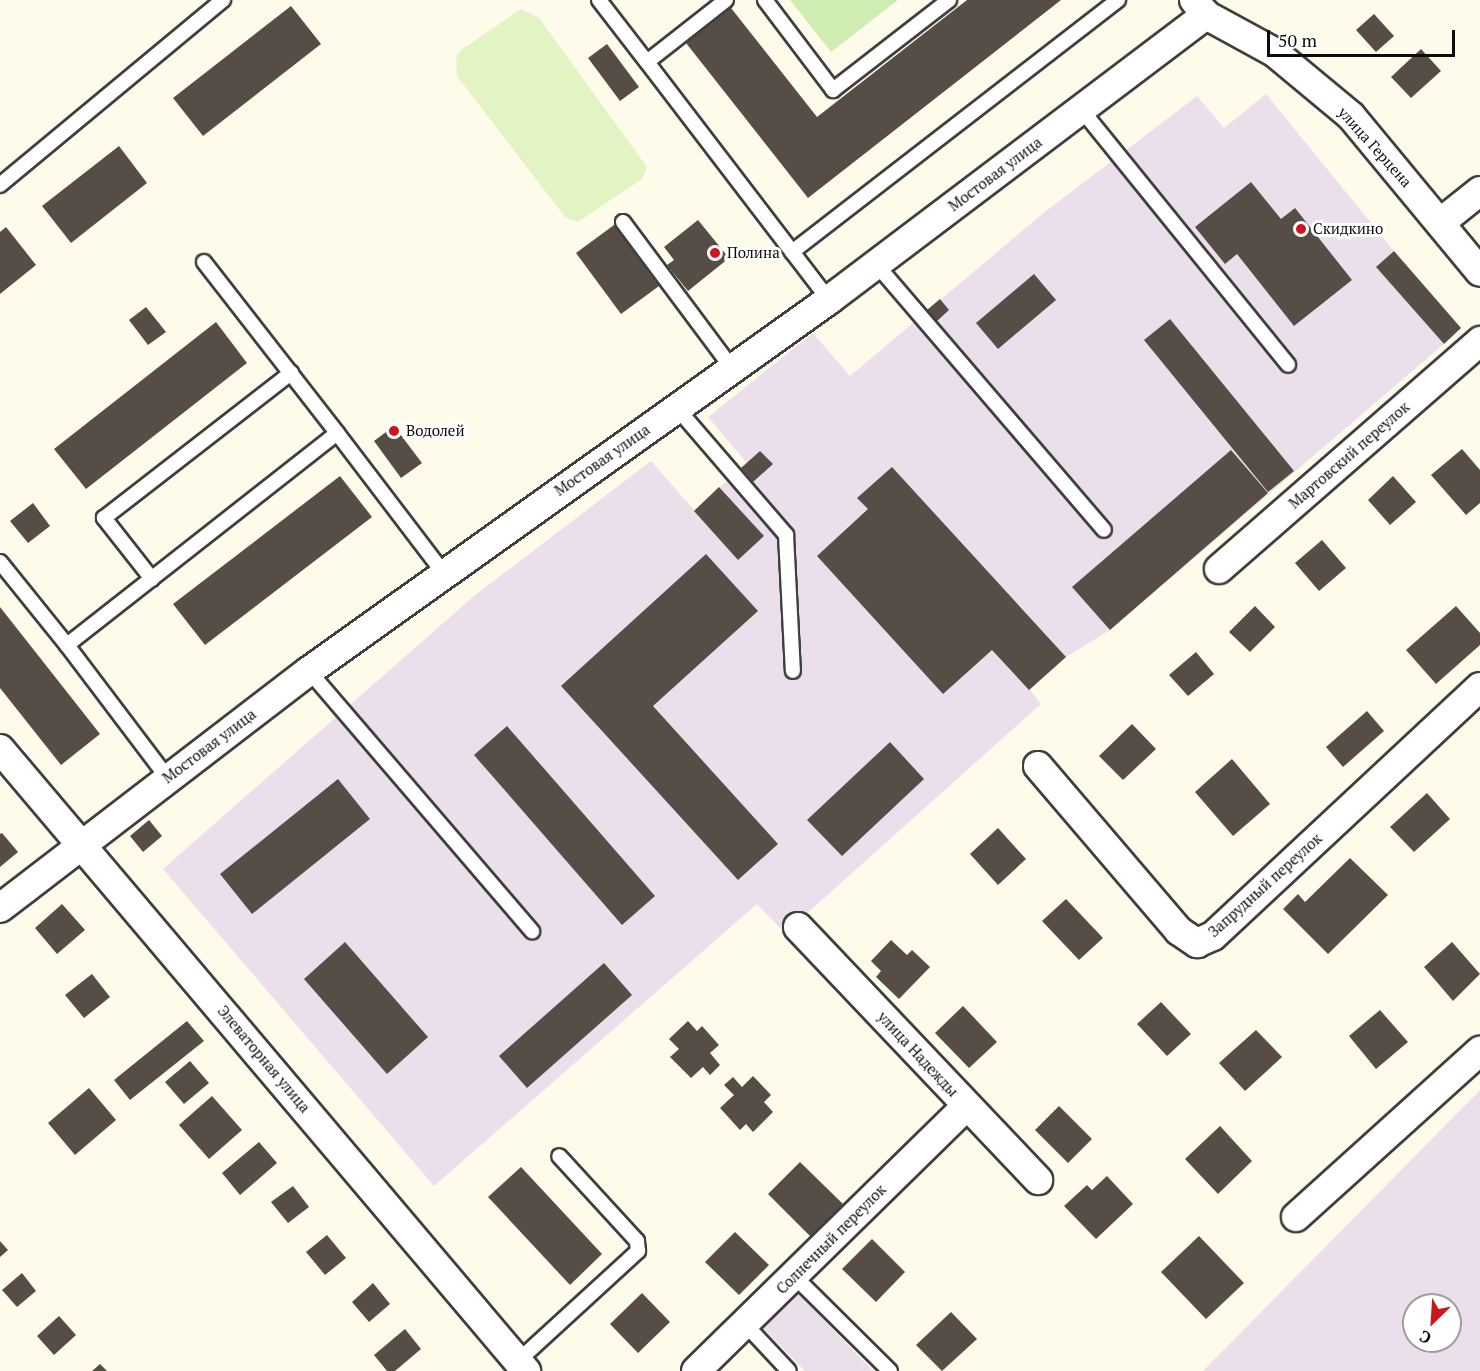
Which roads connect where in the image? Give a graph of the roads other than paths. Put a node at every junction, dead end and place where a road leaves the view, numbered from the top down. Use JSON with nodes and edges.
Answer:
{"nodes":[{"id":1,"x":223,"y":0,"type":"edge"},
{"id":2,"x":599,"y":0,"type":"edge"},
{"id":3,"x":726,"y":0,"type":"edge"},
{"id":4,"x":765,"y":0,"type":"edge"},
{"id":5,"x":948,"y":0,"type":"edge"},
{"id":6,"x":1118,"y":0,"type":"edge"},
{"id":7,"x":1200,"y":7,"type":"edge"},
{"id":8,"x":647,"y":62,"type":"junction"},
{"id":9,"x":1081,"y":109,"type":"junction"},
{"id":10,"x":0,"y":185,"type":"edge"},
{"id":11,"x":1480,"y":191,"type":"edge"},
{"id":12,"x":623,"y":222,"type":"dead end"},
{"id":13,"x":1440,"y":223,"type":"junction"},
{"id":14,"x":792,"y":252,"type":"junction"},
{"id":15,"x":204,"y":262,"type":"dead end"},
{"id":16,"x":876,"y":264,"type":"junction"},
{"id":17,"x":1480,"y":272,"type":"edge"},
{"id":18,"x":829,"y":300,"type":"junction"},
{"id":19,"x":1480,"y":341,"type":"edge"},
{"id":20,"x":1288,"y":365,"type":"dead end"},
{"id":21,"x":732,"y":368,"type":"junction"},
{"id":22,"x":291,"y":373,"type":"junction"},
{"id":23,"x":676,"y":407,"type":"junction"},
{"id":24,"x":337,"y":433,"type":"junction"},
{"id":25,"x":1104,"y":530,"type":"dead end"},
{"id":26,"x":0,"y":562,"type":"edge"},
{"id":27,"x":1218,"y":569,"type":"dead end"},
{"id":28,"x":443,"y":572,"type":"junction"},
{"id":29,"x":152,"y":579,"type":"junction"},
{"id":30,"x":67,"y":645,"type":"junction"},
{"id":31,"x":309,"y":670,"type":"junction"},
{"id":32,"x":793,"y":671,"type":"dead end"},
{"id":33,"x":1480,"y":687,"type":"edge"},
{"id":34,"x":0,"y":749,"type":"edge"},
{"id":35,"x":1038,"y":766,"type":"dead end"},
{"id":36,"x":167,"y":777,"type":"junction"},
{"id":37,"x":81,"y":844,"type":"junction"},
{"id":38,"x":0,"y":908,"type":"edge"},
{"id":39,"x":798,"y":927,"type":"dead end"},
{"id":40,"x":532,"y":931,"type":"dead end"},
{"id":41,"x":1480,"y":1051,"type":"edge"},
{"id":42,"x":967,"y":1106,"type":"junction"},
{"id":43,"x":559,"y":1156,"type":"dead end"},
{"id":44,"x":1038,"y":1180,"type":"dead end"},
{"id":45,"x":1296,"y":1217,"type":"dead end"},
{"id":46,"x":794,"y":1276,"type":"junction"},
{"id":47,"x":745,"y":1324,"type":"junction"},
{"id":48,"x":522,"y":1366,"type":"edge"},
{"id":49,"x":696,"y":1371,"type":"edge"},
{"id":50,"x":789,"y":1371,"type":"edge"},
{"id":51,"x":890,"y":1371,"type":"edge"}],
"edges":[{"from":1,"to":10,"type":"lane"},
{"from":2,"to":8,"type":"lane"},
{"from":3,"to":8,"type":"lane"},
{"from":4,"to":5,"type":"lane"},
{"from":6,"to":14,"type":"lane"},
{"from":7,"to":9,"type":"street","name":"Мостовая улица"},
{"from":7,"to":13,"type":"street","name":"улица Герцена"},
{"from":8,"to":14,"type":"lane"},
{"from":9,"to":16,"type":"street","name":"Мостовая улица"},
{"from":9,"to":20,"type":"lane"},
{"from":11,"to":13,"type":"street"},
{"from":12,"to":21,"type":"lane"},
{"from":13,"to":17,"type":"street","name":"улица Герцена"},
{"from":14,"to":18,"type":"lane"},
{"from":15,"to":22,"type":"lane"},
{"from":16,"to":18,"type":"street","name":"Мостовая улица"},
{"from":16,"to":25,"type":"lane"},
{"from":18,"to":21,"type":"street","name":"Мостовая улица"},
{"from":19,"to":27,"type":"street","name":"Мартовский переулок"},
{"from":21,"to":23,"type":"street","name":"Мостовая улица"},
{"from":22,"to":24,"type":"lane"},
{"from":22,"to":29,"type":"lane"},
{"from":23,"to":28,"type":"street","name":"Мостовая улица"},
{"from":23,"to":32,"type":"lane"},
{"from":24,"to":28,"type":"lane"},
{"from":24,"to":29,"type":"lane"},
{"from":26,"to":30,"type":"lane"},
{"from":28,"to":31,"type":"street","name":"Мостовая улица"},
{"from":29,"to":30,"type":"lane"},
{"from":30,"to":36,"type":"lane"},
{"from":31,"to":36,"type":"street","name":"Мостовая улица"},
{"from":31,"to":40,"type":"lane"},
{"from":33,"to":35,"type":"street","name":"Запрудный переулок"},
{"from":34,"to":37,"type":"street","name":"Элеваторная улица"},
{"from":36,"to":37,"type":"street","name":"Мостовая улица"},
{"from":37,"to":38,"type":"street","name":"Мостовая улица"},
{"from":37,"to":48,"type":"street","name":"Элеваторная улица"},
{"from":39,"to":42,"type":"street","name":"улица Надежды"},
{"from":41,"to":45,"type":"street"},
{"from":42,"to":44,"type":"street","name":"улица Надежды"},
{"from":42,"to":46,"type":"street","name":"Солнечный переулок"},
{"from":43,"to":48,"type":"lane"},
{"from":46,"to":47,"type":"street","name":"Солнечный переулок"},
{"from":46,"to":51,"type":"lane"},
{"from":47,"to":49,"type":"street","name":"Солнечный переулок"},
{"from":47,"to":50,"type":"lane"}]}
